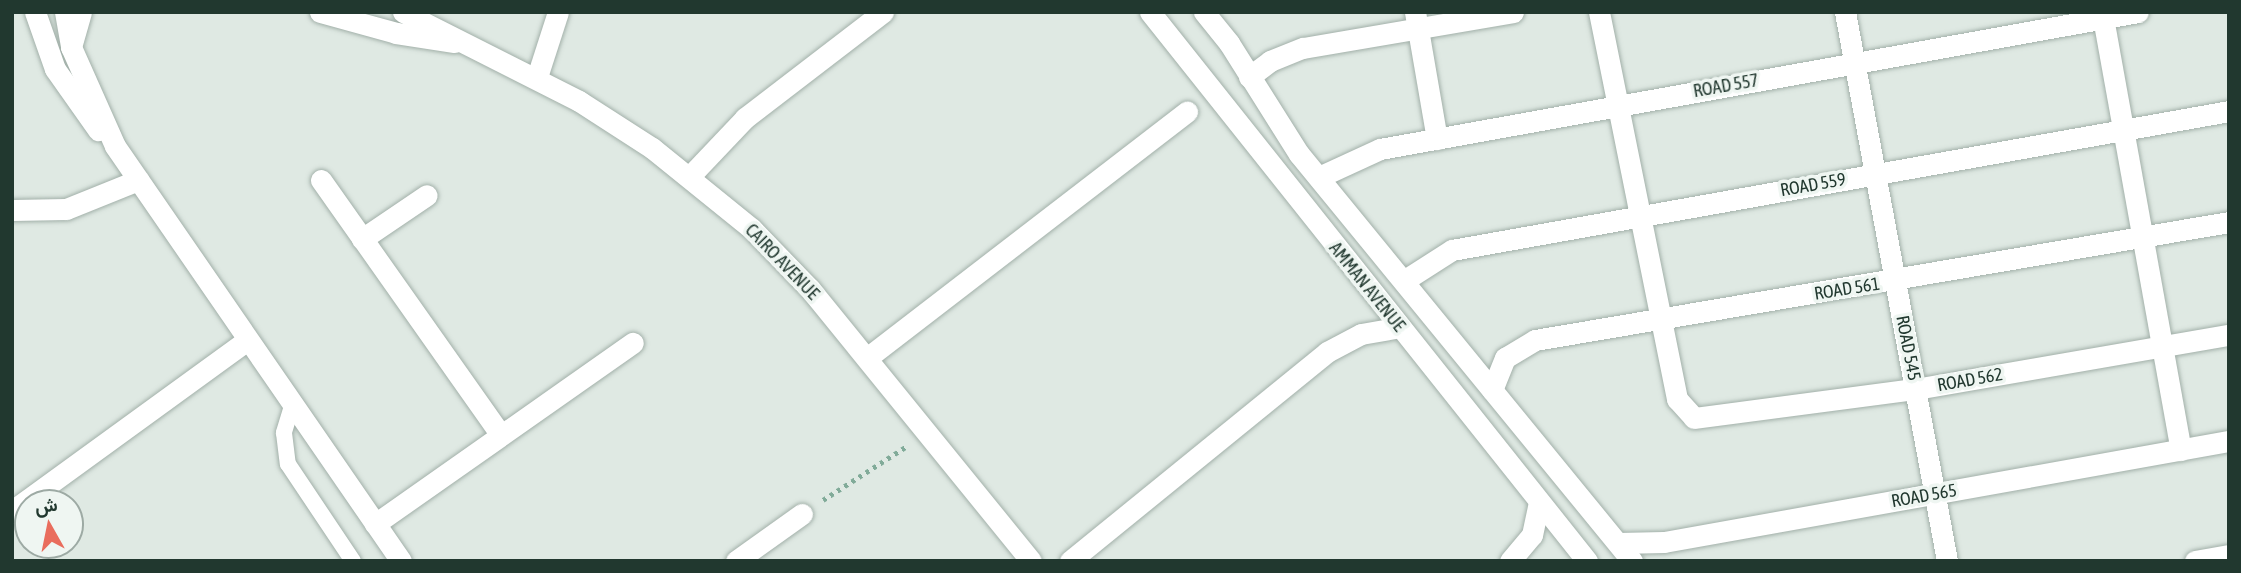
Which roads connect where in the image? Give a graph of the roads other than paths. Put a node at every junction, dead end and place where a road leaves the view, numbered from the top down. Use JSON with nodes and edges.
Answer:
{"nodes":[{"id":1,"x":35,"y":12,"type":"edge"},
{"id":2,"x":65,"y":12,"type":"edge"},
{"id":3,"x":81,"y":12,"type":"edge"},
{"id":4,"x":320,"y":12,"type":"edge"},
{"id":5,"x":403,"y":12,"type":"edge"},
{"id":6,"x":558,"y":12,"type":"edge"},
{"id":7,"x":883,"y":12,"type":"edge"},
{"id":8,"x":1150,"y":12,"type":"edge"},
{"id":9,"x":1204,"y":12,"type":"edge"},
{"id":10,"x":1513,"y":12,"type":"edge"},
{"id":11,"x":1599,"y":12,"type":"edge"},
{"id":12,"x":1845,"y":12,"type":"edge"},
{"id":13,"x":2138,"y":12,"type":"edge"},
{"id":14,"x":2103,"y":15,"type":"edge"},
{"id":15,"x":1416,"y":20,"type":"edge"},
{"id":16,"x":463,"y":43,"type":"junction"},
{"id":17,"x":71,"y":47,"type":"junction"},
{"id":18,"x":1854,"y":63,"type":"junction"},
{"id":19,"x":537,"y":76,"type":"junction"},
{"id":20,"x":1249,"y":77,"type":"junction"},
{"id":21,"x":1617,"y":106,"type":"junction"},
{"id":22,"x":2229,"y":111,"type":"edge"},
{"id":23,"x":1187,"y":112,"type":"dead end"},
{"id":24,"x":2123,"y":130,"type":"junction"},
{"id":25,"x":1437,"y":139,"type":"junction"},
{"id":26,"x":115,"y":146,"type":"junction"},
{"id":27,"x":1875,"y":174,"type":"junction"},
{"id":28,"x":690,"y":176,"type":"junction"},
{"id":29,"x":1319,"y":177,"type":"junction"},
{"id":30,"x":138,"y":180,"type":"junction"},
{"id":31,"x":321,"y":180,"type":"dead end"},
{"id":32,"x":427,"y":195,"type":"dead end"},
{"id":33,"x":12,"y":210,"type":"edge"},
{"id":34,"x":1639,"y":216,"type":"junction"},
{"id":35,"x":2229,"y":222,"type":"edge"},
{"id":36,"x":2142,"y":238,"type":"junction"},
{"id":37,"x":362,"y":239,"type":"junction"},
{"id":38,"x":1405,"y":280,"type":"junction"},
{"id":39,"x":1895,"y":282,"type":"junction"},
{"id":40,"x":1661,"y":318,"type":"junction"},
{"id":41,"x":1399,"y":327,"type":"junction"},
{"id":42,"x":2229,"y":335,"type":"edge"},
{"id":43,"x":247,"y":340,"type":"junction"},
{"id":44,"x":633,"y":343,"type":"dead end"},
{"id":45,"x":2165,"y":346,"type":"junction"},
{"id":46,"x":867,"y":358,"type":"junction"},
{"id":47,"x":1915,"y":389,"type":"junction"},
{"id":48,"x":1492,"y":390,"type":"junction"},
{"id":49,"x":292,"y":406,"type":"junction"},
{"id":50,"x":501,"y":435,"type":"junction"},
{"id":51,"x":2229,"y":441,"type":"edge"},
{"id":52,"x":2181,"y":450,"type":"junction"},
{"id":53,"x":1935,"y":494,"type":"junction"},
{"id":54,"x":1539,"y":503,"type":"junction"},
{"id":55,"x":12,"y":511,"type":"edge"},
{"id":56,"x":802,"y":514,"type":"road end"},
{"id":57,"x":375,"y":524,"type":"junction"},
{"id":58,"x":1618,"y":543,"type":"junction"},
{"id":59,"x":2229,"y":555,"type":"edge"},
{"id":60,"x":354,"y":561,"type":"edge"},
{"id":61,"x":401,"y":561,"type":"edge"},
{"id":62,"x":736,"y":561,"type":"edge"},
{"id":63,"x":1031,"y":561,"type":"edge"},
{"id":64,"x":1070,"y":561,"type":"edge"},
{"id":65,"x":1510,"y":561,"type":"edge"},
{"id":66,"x":1587,"y":561,"type":"edge"},
{"id":67,"x":1632,"y":561,"type":"edge"},
{"id":68,"x":1947,"y":561,"type":"edge"},
{"id":69,"x":2195,"y":561,"type":"edge"}],
"edges":[{"from":1,"to":26,"type":"street"},
{"from":2,"to":17,"type":"street"},
{"from":3,"to":17,"type":"street"},
{"from":4,"to":16,"type":"street","name":"CAIRO AVENUE"},
{"from":5,"to":16,"type":"street","name":"CAIRO AVENUE"},
{"from":6,"to":19,"type":"street"},
{"from":7,"to":28,"type":"street"},
{"from":8,"to":41,"type":"street","name":"AMMAN AVENUE"},
{"from":9,"to":20,"type":"street","name":"AMMAN AVENUE"},
{"from":10,"to":15,"type":"street"},
{"from":11,"to":21,"type":"street"},
{"from":12,"to":18,"type":"street","name":"ROAD 545"},
{"from":13,"to":14,"type":"street","name":"ROAD 557"},
{"from":14,"to":18,"type":"street","name":"ROAD 557"},
{"from":14,"to":24,"type":"street"},
{"from":15,"to":20,"type":"street"},
{"from":15,"to":25,"type":"street"},
{"from":16,"to":19,"type":"street","name":"CAIRO AVENUE"},
{"from":17,"to":26,"type":"street"},
{"from":18,"to":21,"type":"street","name":"ROAD 557"},
{"from":18,"to":27,"type":"street","name":"ROAD 545"},
{"from":19,"to":28,"type":"street","name":"CAIRO AVENUE"},
{"from":20,"to":29,"type":"street","name":"AMMAN AVENUE"},
{"from":21,"to":25,"type":"street","name":"ROAD 557"},
{"from":21,"to":34,"type":"street"},
{"from":22,"to":24,"type":"street","name":"ROAD 559"},
{"from":23,"to":46,"type":"street"},
{"from":24,"to":27,"type":"street","name":"ROAD 559"},
{"from":24,"to":36,"type":"street"},
{"from":25,"to":29,"type":"street","name":"ROAD 557"},
{"from":26,"to":30,"type":"street"},
{"from":27,"to":34,"type":"street","name":"ROAD 559"},
{"from":27,"to":39,"type":"street","name":"ROAD 545"},
{"from":28,"to":46,"type":"street","name":"CAIRO AVENUE"},
{"from":29,"to":38,"type":"street","name":"AMMAN AVENUE"},
{"from":30,"to":33,"type":"street"},
{"from":30,"to":43,"type":"street"},
{"from":31,"to":37,"type":"street"},
{"from":32,"to":37,"type":"street"},
{"from":34,"to":38,"type":"street","name":"ROAD 559"},
{"from":34,"to":40,"type":"street"},
{"from":35,"to":36,"type":"street","name":"ROAD 561"},
{"from":36,"to":39,"type":"street","name":"ROAD 561"},
{"from":36,"to":45,"type":"street"},
{"from":37,"to":50,"type":"street"},
{"from":38,"to":48,"type":"street","name":"AMMAN AVENUE"},
{"from":39,"to":40,"type":"street","name":"ROAD 561"},
{"from":39,"to":47,"type":"street","name":"ROAD 545"},
{"from":40,"to":47,"type":"street","name":"ROAD 562"},
{"from":40,"to":48,"type":"street","name":"ROAD 561"},
{"from":41,"to":54,"type":"street","name":"AMMAN AVENUE"},
{"from":41,"to":64,"type":"street"},
{"from":42,"to":45,"type":"street","name":"ROAD 562"},
{"from":43,"to":49,"type":"street"},
{"from":43,"to":55,"type":"street"},
{"from":44,"to":50,"type":"street"},
{"from":45,"to":47,"type":"street","name":"ROAD 562"},
{"from":45,"to":52,"type":"street"},
{"from":46,"to":63,"type":"street","name":"CAIRO AVENUE"},
{"from":47,"to":53,"type":"street","name":"ROAD 545"},
{"from":48,"to":58,"type":"street","name":"AMMAN AVENUE"},
{"from":49,"to":57,"type":"street"},
{"from":49,"to":60,"type":"lane"},
{"from":50,"to":57,"type":"street"},
{"from":51,"to":52,"type":"street","name":"ROAD 565"},
{"from":52,"to":53,"type":"street","name":"ROAD 565"},
{"from":53,"to":58,"type":"street","name":"ROAD 565"},
{"from":53,"to":68,"type":"street","name":"ROAD 545"},
{"from":54,"to":65,"type":"street"},
{"from":54,"to":66,"type":"street","name":"AMMAN AVENUE"},
{"from":56,"to":62,"type":"street"},
{"from":57,"to":61,"type":"street"},
{"from":58,"to":67,"type":"street","name":"AMMAN AVENUE"},
{"from":59,"to":69,"type":"street"}]}
